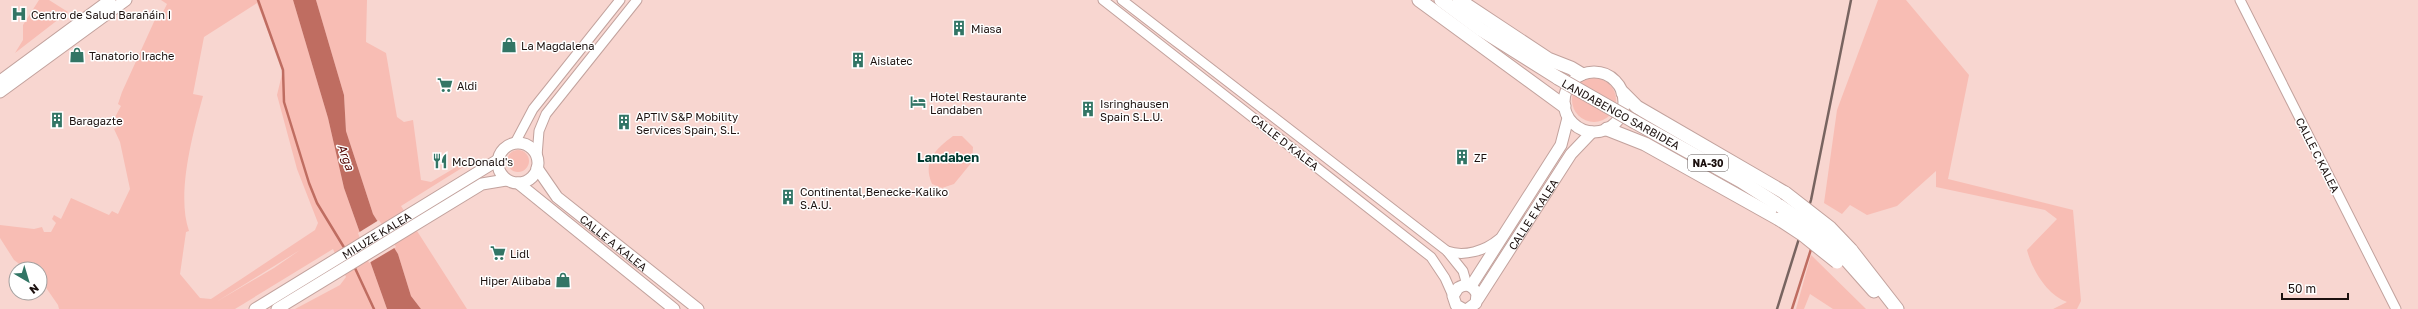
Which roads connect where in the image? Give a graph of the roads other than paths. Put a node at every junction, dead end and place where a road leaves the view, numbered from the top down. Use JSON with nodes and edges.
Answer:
{"nodes":[{"id":1,"x":110,"y":0,"type":"edge"},
{"id":2,"x":126,"y":0,"type":"edge"},
{"id":3,"x":620,"y":0,"type":"edge"},
{"id":4,"x":637,"y":0,"type":"edge"},
{"id":5,"x":1103,"y":0,"type":"edge"},
{"id":6,"x":1122,"y":0,"type":"edge"},
{"id":7,"x":1419,"y":0,"type":"edge"},
{"id":8,"x":1441,"y":0,"type":"edge"},
{"id":9,"x":1459,"y":0,"type":"edge"},
{"id":10,"x":2240,"y":0,"type":"edge"},
{"id":11,"x":1581,"y":74,"type":"junction"},
{"id":12,"x":0,"y":81,"type":"edge"},
{"id":13,"x":0,"y":92,"type":"edge"},
{"id":14,"x":1623,"y":93,"type":"junction"},
{"id":15,"x":1566,"y":112,"type":"junction"},
{"id":16,"x":1606,"y":129,"type":"junction"},
{"id":17,"x":1592,"y":132,"type":"junction"},
{"id":18,"x":515,"y":143,"type":"junction"},
{"id":19,"x":537,"y":156,"type":"junction"},
{"id":20,"x":498,"y":160,"type":"junction"},
{"id":21,"x":537,"y":168,"type":"junction"},
{"id":22,"x":506,"y":180,"type":"junction"},
{"id":23,"x":518,"y":183,"type":"junction"},
{"id":24,"x":1504,"y":234,"type":"junction"},
{"id":25,"x":1447,"y":251,"type":"junction"},
{"id":26,"x":1845,"y":257,"type":"junction"},
{"id":27,"x":1469,"y":286,"type":"junction"},
{"id":28,"x":1453,"y":302,"type":"edge"},
{"id":29,"x":1471,"y":307,"type":"edge"},
{"id":30,"x":255,"y":309,"type":"edge"},
{"id":31,"x":277,"y":309,"type":"edge"},
{"id":32,"x":674,"y":309,"type":"edge"},
{"id":33,"x":698,"y":309,"type":"edge"},
{"id":34,"x":1889,"y":309,"type":"edge"},
{"id":35,"x":1897,"y":309,"type":"edge"},
{"id":36,"x":2396,"y":309,"type":"edge"}],
"edges":[{"from":1,"to":12,"type":"main road"},
{"from":2,"to":13,"type":"main road"},
{"from":3,"to":18,"type":"street"},
{"from":4,"to":19,"type":"street"},
{"from":5,"to":28,"type":"street","name":"CALLE D KALEA"},
{"from":6,"to":25,"type":"street","name":"CALLE D KALEA"},
{"from":7,"to":15,"type":"highway"},
{"from":8,"to":26,"type":"highway","name":"LANDABENGO SARBIDEA","number":"NA-30","bridge":true},
{"from":9,"to":11,"type":"highway"},
{"from":10,"to":36,"type":"street","name":"CALLE C KALEA"},
{"from":11,"to":14,"type":"main road"},
{"from":11,"to":15,"type":"main road"},
{"from":14,"to":16,"type":"main road"},
{"from":14,"to":26,"type":"highway","bridge":true},
{"from":15,"to":17,"type":"main road"},
{"from":15,"to":24,"type":"main road","name":"CALLE E KALEA"},
{"from":16,"to":17,"type":"main road"},
{"from":16,"to":26,"type":"highway","bridge":true},
{"from":17,"to":29,"type":"main road","name":"CALLE E KALEA"},
{"from":18,"to":19,"type":"main road"},
{"from":18,"to":20,"type":"main road"},
{"from":19,"to":21,"type":"main road"},
{"from":20,"to":22,"type":"main road"},
{"from":20,"to":30,"type":"main road","name":"MILUZE KALEA"},
{"from":21,"to":23,"type":"main road"},
{"from":21,"to":33,"type":"main road","name":"CALLE A KALEA"},
{"from":22,"to":23,"type":"main road"},
{"from":22,"to":31,"type":"main road","name":"MILUZE KALEA"},
{"from":23,"to":32,"type":"main road"},
{"from":24,"to":25,"type":"street"},
{"from":24,"to":27,"type":"main road","name":"CALLE E KALEA"},
{"from":25,"to":27,"type":"street","name":"CALLE D KALEA"},
{"from":26,"to":34,"type":"highway","name":"LANDABENGO SARBIDEA","number":"NA-30"},
{"from":26,"to":35,"type":"highway"},
{"from":27,"to":28,"type":"main road"},
{"from":27,"to":29,"type":"main road"},
{"from":28,"to":29,"type":"main road"}]}
